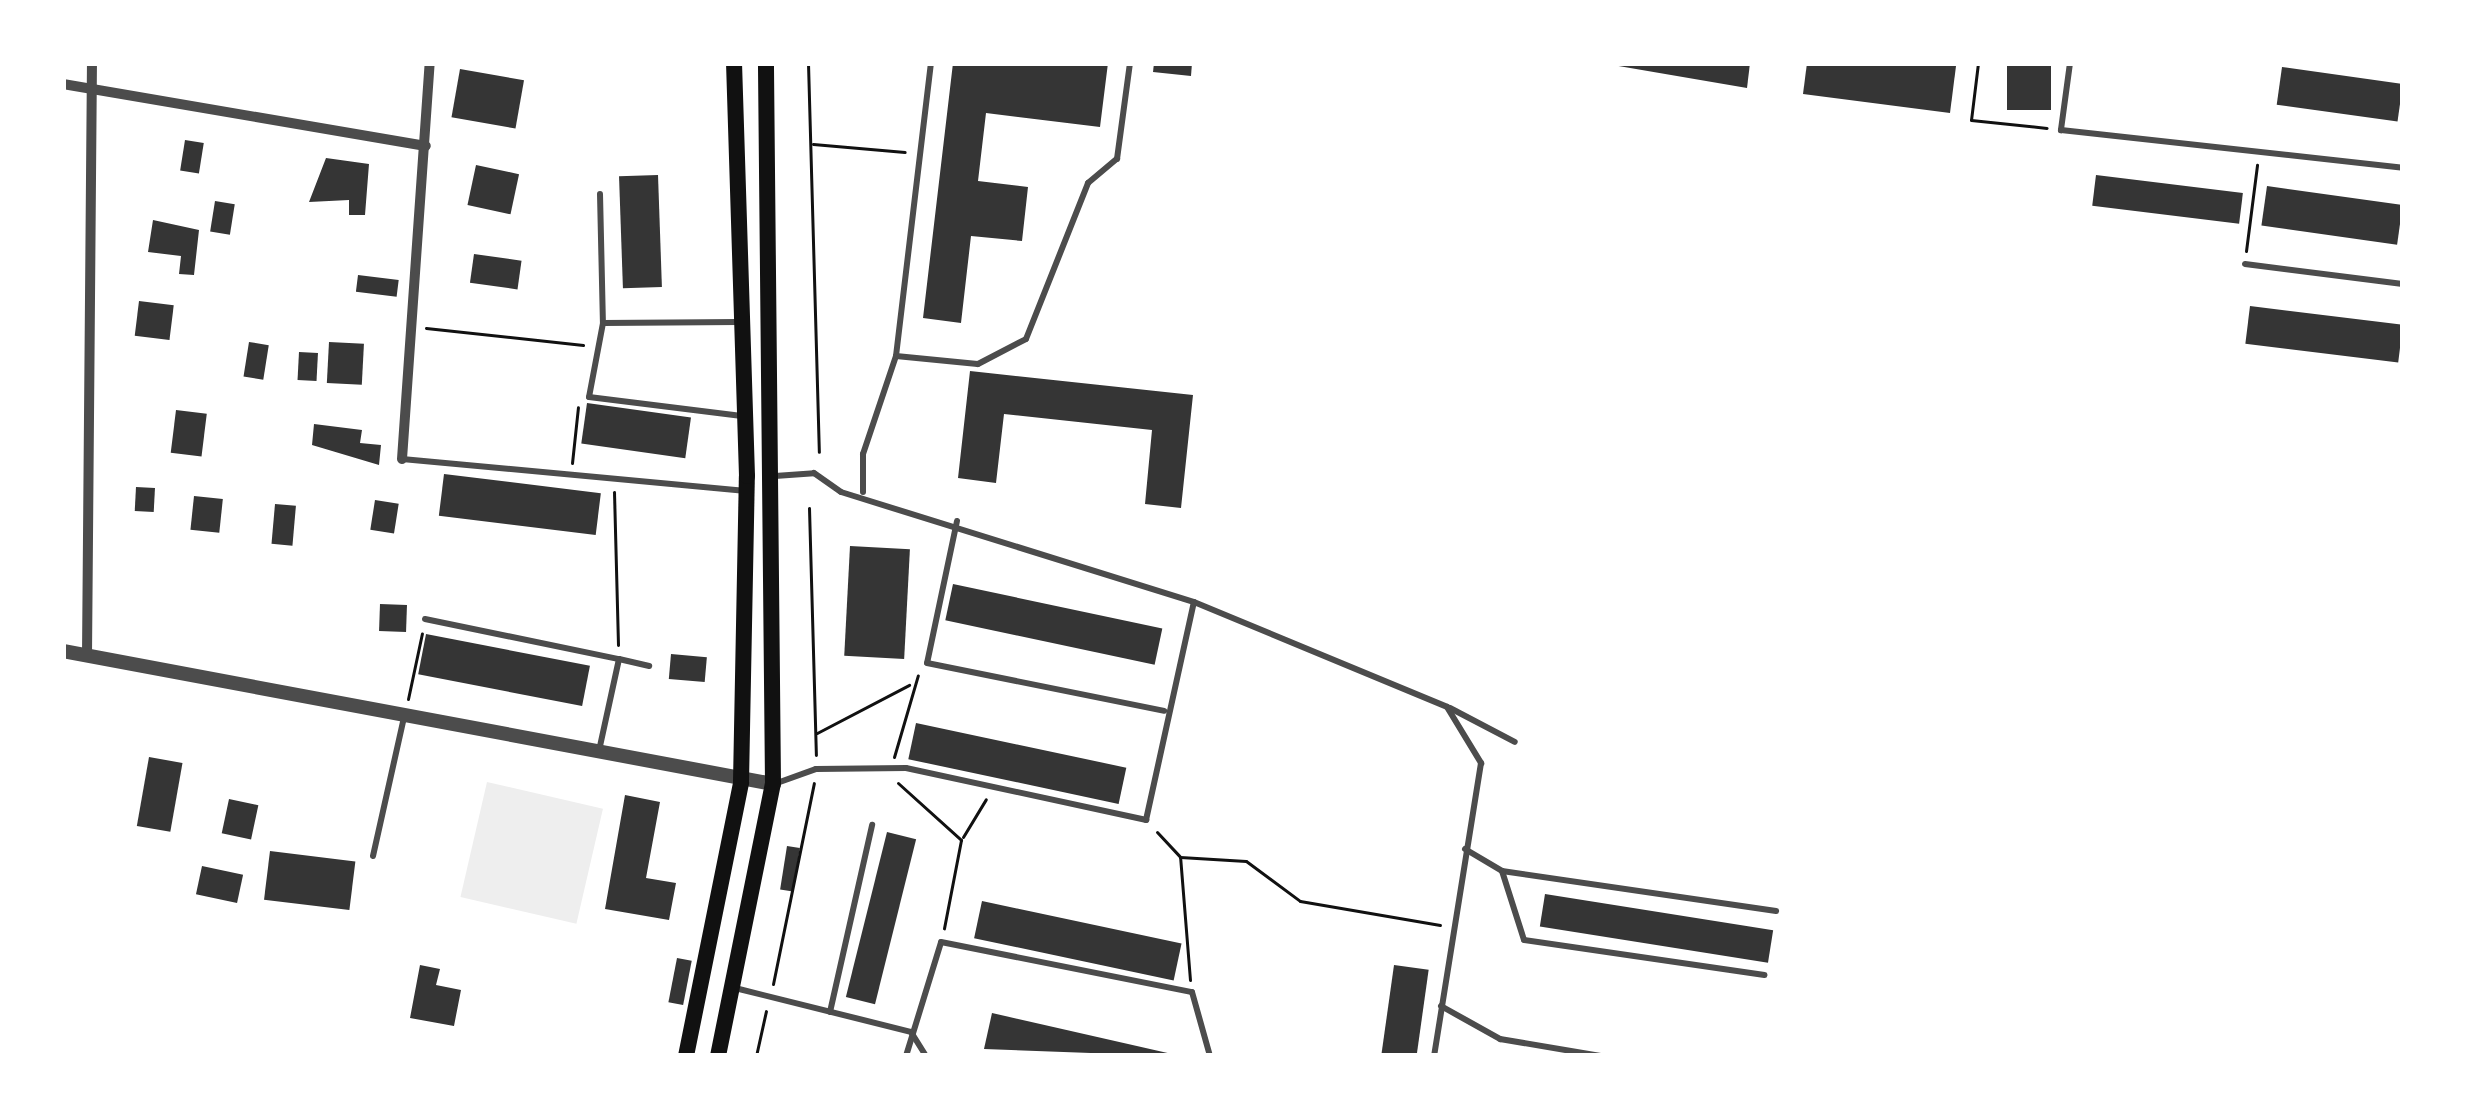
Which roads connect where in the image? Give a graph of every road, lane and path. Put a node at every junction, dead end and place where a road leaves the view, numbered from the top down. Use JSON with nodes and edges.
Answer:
{"nodes":[{"id":1,"x":92,"y":63,"type":"edge"},
{"id":2,"x":430,"y":63,"type":"edge"},
{"id":3,"x":734,"y":63,"type":"edge"},
{"id":4,"x":766,"y":63,"type":"edge"},
{"id":5,"x":808,"y":63,"type":"edge"},
{"id":6,"x":931,"y":63,"type":"edge"},
{"id":7,"x":1130,"y":63,"type":"edge"},
{"id":8,"x":1978,"y":63,"type":"edge"},
{"id":9,"x":2070,"y":63,"type":"edge"},
{"id":10,"x":63,"y":84,"type":"edge"},
{"id":11,"x":92,"y":86,"type":"junction"},
{"id":12,"x":2061,"y":130,"type":"junction"},
{"id":13,"x":812,"y":144,"type":"junction"},
{"id":14,"x":426,"y":146,"type":"junction"},
{"id":15,"x":2258,"y":152,"type":"junction"},
{"id":16,"x":921,"y":154,"type":"junction"},
{"id":17,"x":2403,"y":168,"type":"edge"},
{"id":18,"x":600,"y":194,"type":"dead end"},
{"id":19,"x":2245,"y":264,"type":"joint"},
{"id":20,"x":2403,"y":284,"type":"edge"},
{"id":21,"x":742,"y":322,"type":"junction"},
{"id":22,"x":603,"y":323,"type":"junction"},
{"id":23,"x":412,"y":326,"type":"junction"},
{"id":24,"x":599,"y":346,"type":"junction"},
{"id":25,"x":896,"y":356,"type":"junction"},
{"id":26,"x":589,"y":398,"type":"junction"},
{"id":27,"x":745,"y":417,"type":"junction"},
{"id":28,"x":819,"y":452,"type":"dead end"},
{"id":29,"x":401,"y":458,"type":"joint"},
{"id":30,"x":571,"y":475,"type":"junction"},
{"id":31,"x":775,"y":476,"type":"junction"},
{"id":32,"x":614,"y":478,"type":"junction"},
{"id":33,"x":747,"y":491,"type":"junction"},
{"id":34,"x":863,"y":492,"type":"junction"},
{"id":35,"x":957,"y":521,"type":"junction"},
{"id":36,"x":1194,"y":602,"type":"junction"},
{"id":37,"x":425,"y":619,"type":"joint"},
{"id":38,"x":63,"y":651,"type":"edge"},
{"id":39,"x":87,"y":656,"type":"junction"},
{"id":40,"x":619,"y":659,"type":"junction"},
{"id":41,"x":927,"y":663,"type":"junction"},
{"id":42,"x":649,"y":666,"type":"dead end"},
{"id":43,"x":911,"y":684,"type":"junction"},
{"id":44,"x":1447,"y":707,"type":"junction"},
{"id":45,"x":1164,"y":711,"type":"junction"},
{"id":46,"x":404,"y":717,"type":"junction"},
{"id":47,"x":815,"y":734,"type":"dead end"},
{"id":48,"x":1515,"y":742,"type":"dead end"},
{"id":49,"x":598,"y":754,"type":"junction"},
{"id":50,"x":892,"y":768,"type":"junction"},
{"id":51,"x":741,"y":782,"type":"junction"},
{"id":52,"x":773,"y":784,"type":"junction"},
{"id":53,"x":993,"y":787,"type":"junction"},
{"id":54,"x":1146,"y":820,"type":"junction"},
{"id":55,"x":872,"y":825,"type":"dead end"},
{"id":56,"x":961,"y":840,"type":"junction"},
{"id":57,"x":1465,"y":850,"type":"junction"},
{"id":58,"x":373,"y":856,"type":"dead end"},
{"id":59,"x":1180,"y":857,"type":"junction"},
{"id":60,"x":1502,"y":871,"type":"junction"},
{"id":61,"x":1776,"y":911,"type":"dead end"},
{"id":62,"x":1453,"y":928,"type":"junction"},
{"id":63,"x":941,"y":942,"type":"junction"},
{"id":64,"x":1764,"y":975,"type":"dead end"},
{"id":65,"x":735,"y":988,"type":"junction"},
{"id":66,"x":1192,"y":992,"type":"junction"},
{"id":67,"x":1442,"y":1006,"type":"junction"},
{"id":68,"x":830,"y":1012,"type":"junction"},
{"id":69,"x":911,"y":1032,"type":"junction"},
{"id":70,"x":686,"y":1056,"type":"edge"},
{"id":71,"x":718,"y":1056,"type":"edge"},
{"id":72,"x":906,"y":1056,"type":"edge"},
{"id":73,"x":926,"y":1056,"type":"edge"},
{"id":74,"x":1210,"y":1056,"type":"edge"},
{"id":75,"x":1434,"y":1056,"type":"edge"},
{"id":76,"x":1601,"y":1056,"type":"edge"}],
"edges":[{"from":1,"to":11,"type":"street"},
{"from":2,"to":14,"type":"street"},
{"from":3,"to":21,"type":"main road"},
{"from":4,"to":31,"type":"main road"},
{"from":5,"to":13,"type":"path"},
{"from":6,"to":16,"type":"lane"},
{"from":7,"to":25,"type":"lane"},
{"from":8,"to":12,"type":"path"},
{"from":9,"to":12,"type":"lane"},
{"from":10,"to":11,"type":"street"},
{"from":11,"to":14,"type":"street"},
{"from":11,"to":39,"type":"street"},
{"from":12,"to":15,"type":"lane"},
{"from":13,"to":16,"type":"path"},
{"from":13,"to":28,"type":"path"},
{"from":14,"to":23,"type":"street"},
{"from":15,"to":17,"type":"lane"},
{"from":15,"to":19,"type":"path"},
{"from":16,"to":25,"type":"lane"},
{"from":18,"to":22,"type":"lane"},
{"from":19,"to":20,"type":"lane"},
{"from":21,"to":22,"type":"lane"},
{"from":21,"to":27,"type":"main road"},
{"from":22,"to":24,"type":"lane"},
{"from":23,"to":24,"type":"path"},
{"from":23,"to":29,"type":"street"},
{"from":24,"to":26,"type":"lane"},
{"from":25,"to":34,"type":"lane"},
{"from":26,"to":27,"type":"lane"},
{"from":26,"to":30,"type":"path"},
{"from":27,"to":33,"type":"main road"},
{"from":29,"to":30,"type":"lane"},
{"from":30,"to":32,"type":"lane"},
{"from":31,"to":34,"type":"lane"},
{"from":31,"to":52,"type":"main road"},
{"from":32,"to":33,"type":"lane"},
{"from":32,"to":40,"type":"path"},
{"from":33,"to":51,"type":"main road"},
{"from":34,"to":35,"type":"lane"},
{"from":35,"to":36,"type":"lane"},
{"from":35,"to":41,"type":"lane"},
{"from":36,"to":44,"type":"lane"},
{"from":36,"to":45,"type":"lane"},
{"from":37,"to":40,"type":"lane"},
{"from":37,"to":46,"type":"path"},
{"from":38,"to":39,"type":"street"},
{"from":39,"to":46,"type":"street"},
{"from":40,"to":42,"type":"lane"},
{"from":40,"to":49,"type":"lane"},
{"from":41,"to":43,"type":"path"},
{"from":41,"to":45,"type":"lane"},
{"from":43,"to":47,"type":"path"},
{"from":43,"to":50,"type":"path"},
{"from":44,"to":48,"type":"lane"},
{"from":44,"to":57,"type":"lane"},
{"from":45,"to":54,"type":"lane"},
{"from":46,"to":49,"type":"street"},
{"from":46,"to":58,"type":"lane"},
{"from":49,"to":51,"type":"street"},
{"from":50,"to":52,"type":"lane"},
{"from":50,"to":53,"type":"lane"},
{"from":50,"to":56,"type":"path"},
{"from":51,"to":52,"type":"street"},
{"from":51,"to":70,"type":"main road"},
{"from":52,"to":65,"type":"main road"},
{"from":53,"to":54,"type":"lane"},
{"from":53,"to":56,"type":"path"},
{"from":54,"to":59,"type":"path"},
{"from":55,"to":68,"type":"lane"},
{"from":56,"to":63,"type":"path"},
{"from":57,"to":60,"type":"lane"},
{"from":57,"to":62,"type":"lane"},
{"from":59,"to":62,"type":"path"},
{"from":59,"to":66,"type":"path"},
{"from":60,"to":61,"type":"lane"},
{"from":60,"to":64,"type":"lane"},
{"from":62,"to":67,"type":"lane"},
{"from":63,"to":66,"type":"lane"},
{"from":63,"to":69,"type":"lane"},
{"from":65,"to":68,"type":"lane"},
{"from":65,"to":71,"type":"main road"},
{"from":66,"to":74,"type":"lane"},
{"from":67,"to":75,"type":"lane"},
{"from":67,"to":76,"type":"lane"},
{"from":68,"to":69,"type":"lane"},
{"from":69,"to":72,"type":"lane"},
{"from":69,"to":73,"type":"lane"}]}
